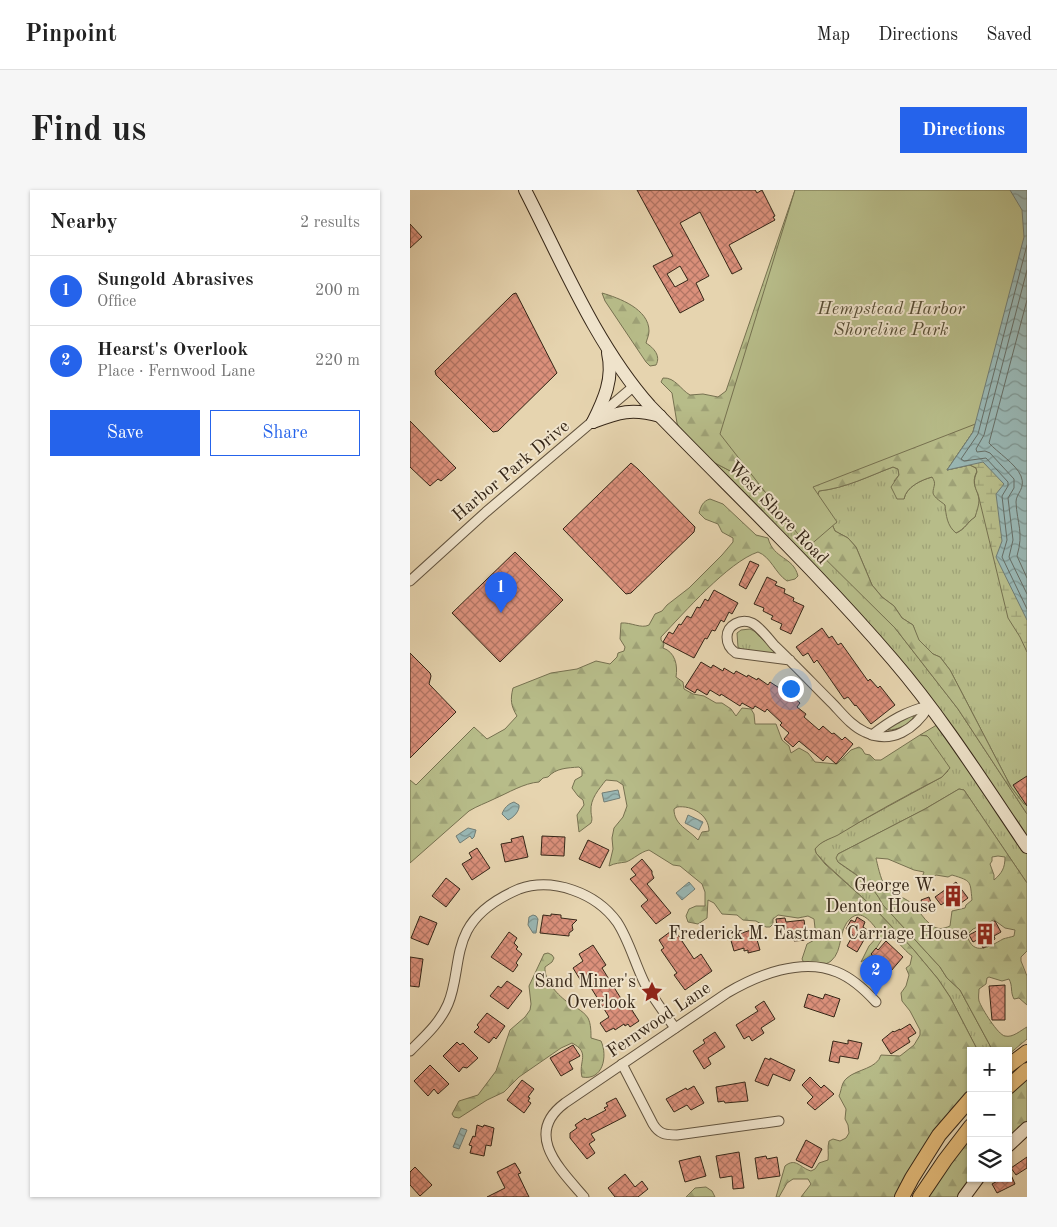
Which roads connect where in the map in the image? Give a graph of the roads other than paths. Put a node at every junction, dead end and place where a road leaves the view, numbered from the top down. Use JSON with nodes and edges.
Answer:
{"nodes":[{"id":1,"x":525,"y":190,"type":"edge"},
{"id":2,"x":607,"y":346,"type":"junction"},
{"id":3,"x":633,"y":386,"type":"junction"},
{"id":4,"x":660,"y":416,"type":"junction"},
{"id":5,"x":593,"y":422,"type":"junction"},
{"id":6,"x":410,"y":581,"type":"edge"},
{"id":7,"x":790,"y":660,"type":"junction"},
{"id":8,"x":929,"y":706,"type":"junction"},
{"id":9,"x":872,"y":735,"type":"junction"},
{"id":10,"x":1027,"y":847,"type":"edge"},
{"id":11,"x":876,"y":1002,"type":"dead end"},
{"id":12,"x":675,"y":1028,"type":"junction"},
{"id":13,"x":410,"y":1051,"type":"edge"},
{"id":14,"x":1027,"y":1052,"type":"edge"},
{"id":15,"x":1012,"y":1063,"type":"edge"},
{"id":16,"x":622,"y":1064,"type":"junction"},
{"id":17,"x":1027,"y":1070,"type":"edge"},
{"id":18,"x":1012,"y":1083,"type":"edge"},
{"id":19,"x":967,"y":1103,"type":"edge"},
{"id":20,"x":779,"y":1121,"type":"dead end"},
{"id":21,"x":1027,"y":1128,"type":"edge"},
{"id":22,"x":967,"y":1131,"type":"edge"},
{"id":23,"x":1012,"y":1142,"type":"edge"},
{"id":24,"x":975,"y":1182,"type":"edge"},
{"id":25,"x":584,"y":1197,"type":"edge"},
{"id":26,"x":902,"y":1197,"type":"edge"},
{"id":27,"x":920,"y":1197,"type":"edge"},
{"id":28,"x":964,"y":1197,"type":"edge"}],
"edges":[{"from":1,"to":2,"type":"main road","name":"West Shore Road"},
{"from":2,"to":3,"type":"main road","name":"West Shore Road"},
{"from":2,"to":5,"type":"main road"},
{"from":3,"to":4,"type":"main road","name":"West Shore Road"},
{"from":3,"to":5,"type":"street","name":"Harbor Park Drive"},
{"from":4,"to":5,"type":"main road"},
{"from":4,"to":8,"type":"main road","name":"West Shore Road"},
{"from":5,"to":6,"type":"street","name":"Harbor Park Drive"},
{"from":7,"to":7,"type":"street"},
{"from":7,"to":9,"type":"street"},
{"from":8,"to":9,"type":"street"},
{"from":8,"to":9,"type":"street"},
{"from":8,"to":10,"type":"main road","name":"West Shore Road"},
{"from":11,"to":12,"type":"street","name":"Fernwood Lane"},
{"from":12,"to":13,"type":"street"},
{"from":12,"to":16,"type":"street","name":"Fernwood Lane"},
{"from":14,"to":15,"type":"main road"},
{"from":16,"to":20,"type":"street"},
{"from":16,"to":25,"type":"street","name":"Fernwood Lane"},
{"from":17,"to":18,"type":"main road"},
{"from":19,"to":26,"type":"main road"},
{"from":21,"to":23,"type":"main road"},
{"from":22,"to":27,"type":"main road"},
{"from":24,"to":28,"type":"main road"}]}
